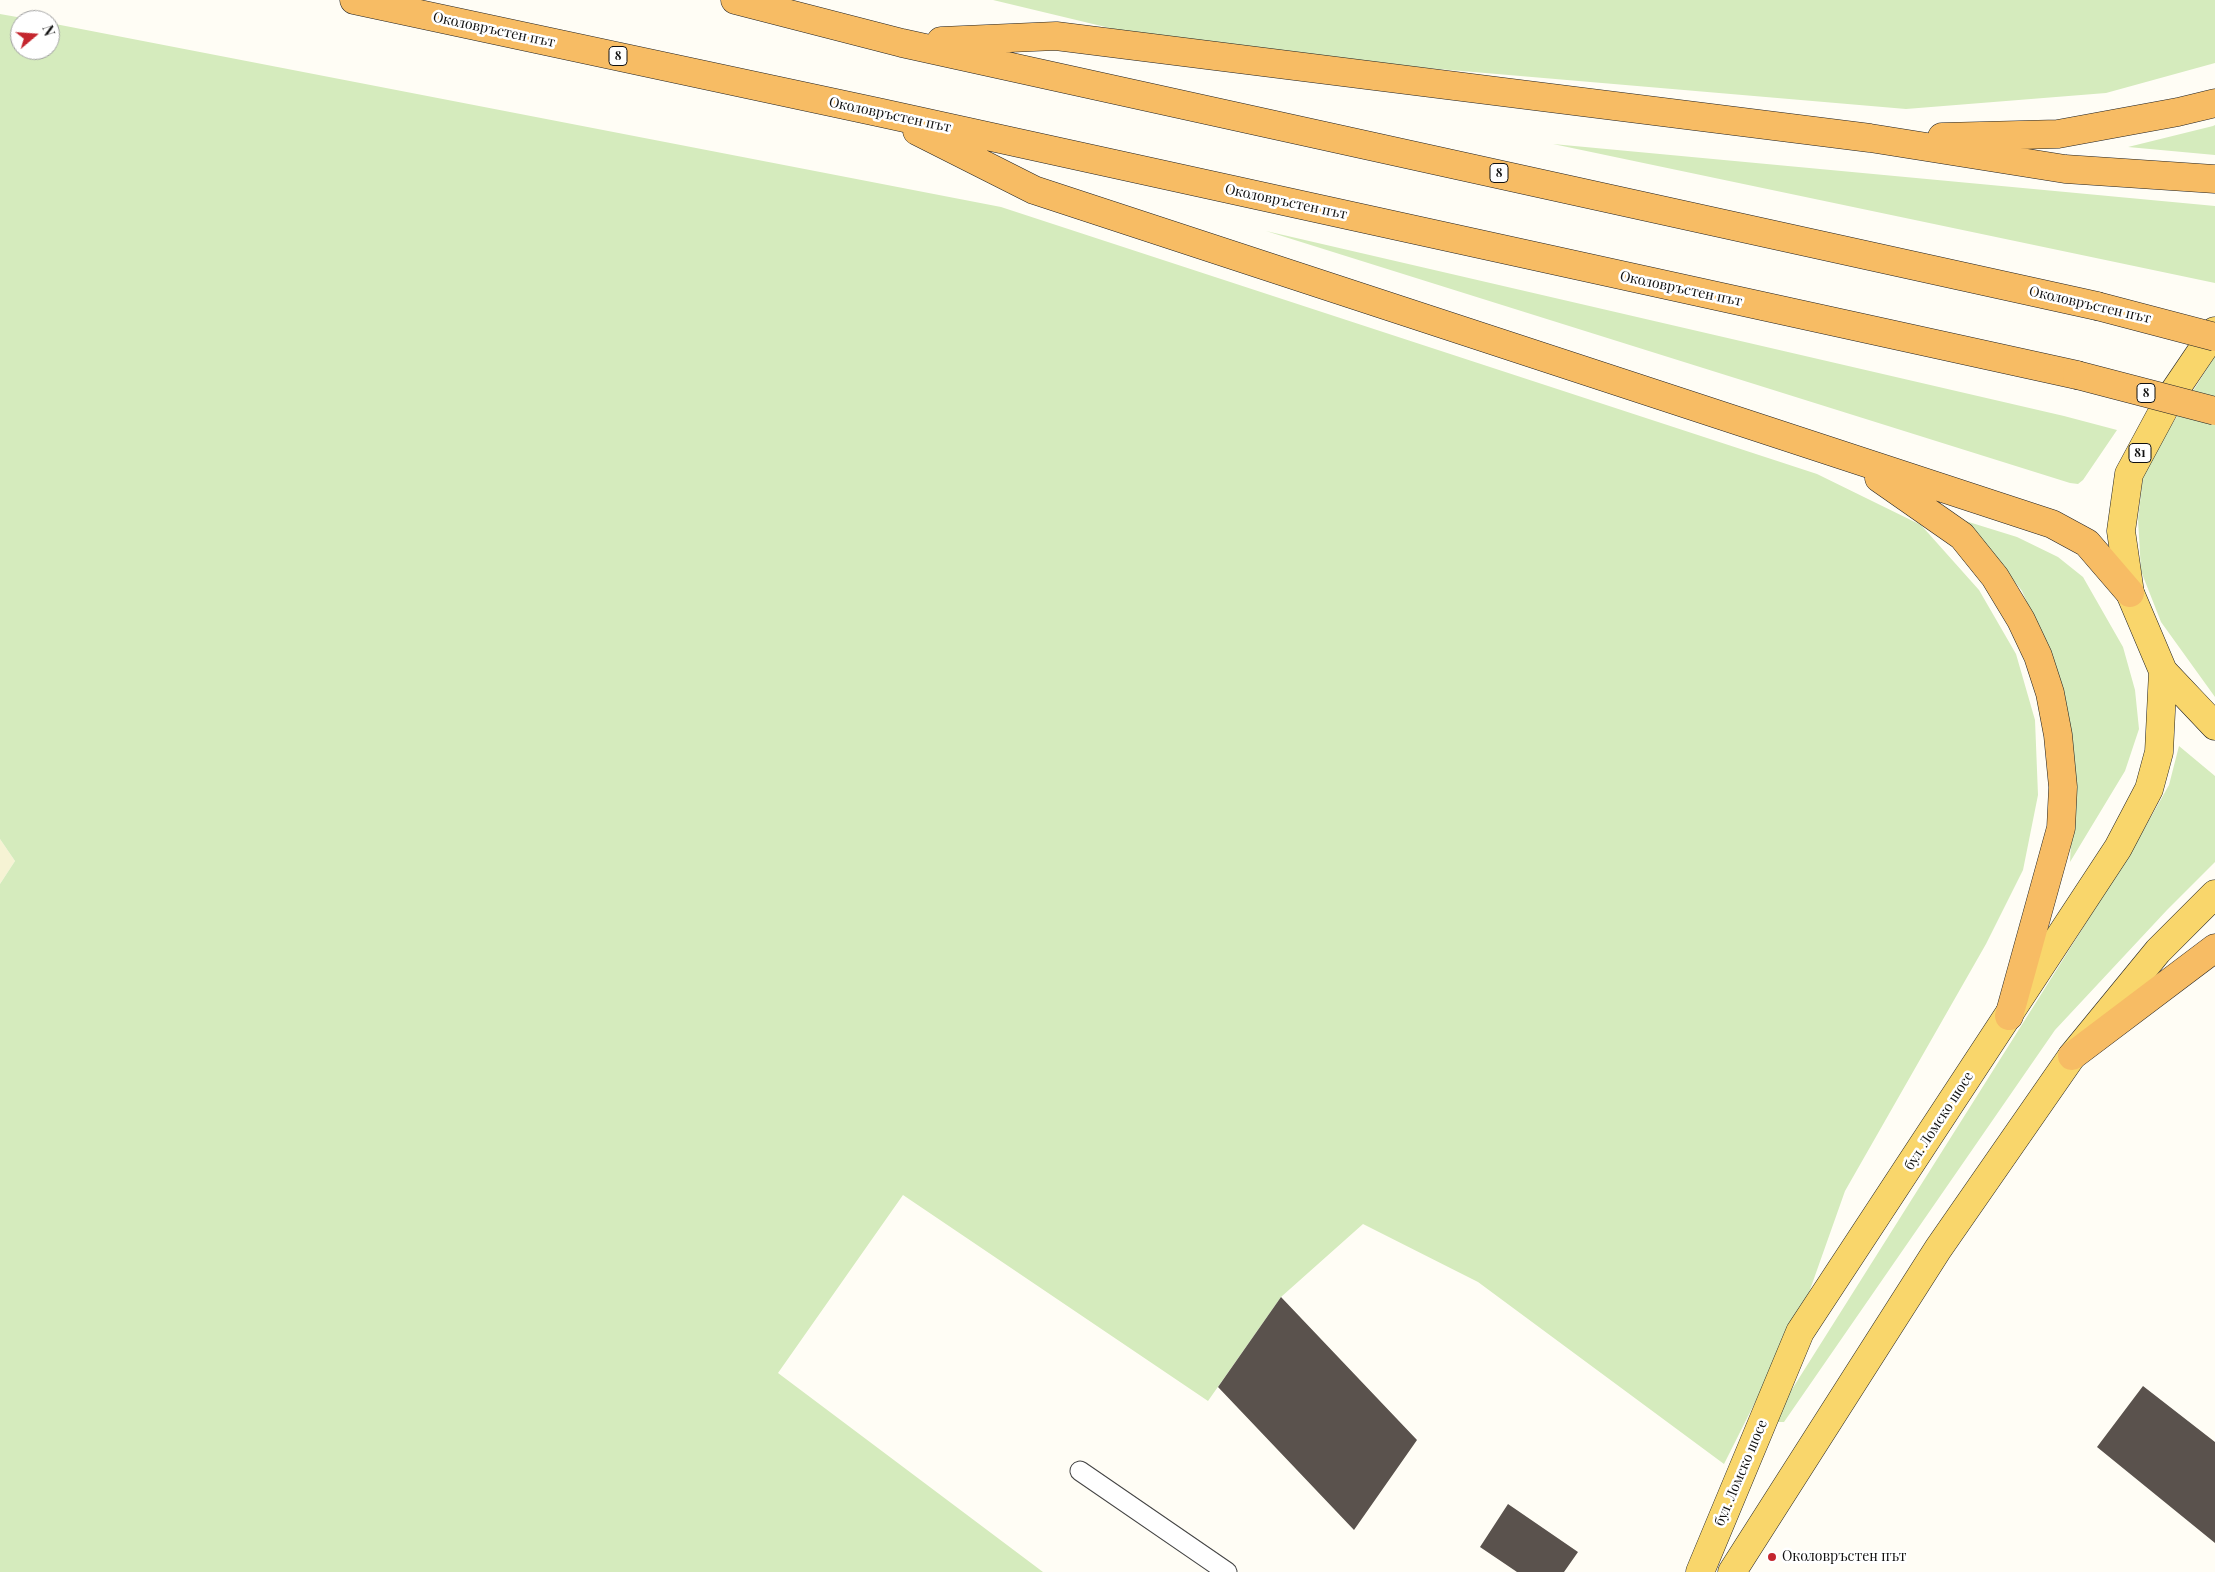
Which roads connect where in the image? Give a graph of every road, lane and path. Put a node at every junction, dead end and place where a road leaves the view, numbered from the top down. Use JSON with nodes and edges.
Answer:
{"nodes":[{"id":1,"x":354,"y":0,"type":"edge"},
{"id":2,"x":734,"y":0,"type":"edge"},
{"id":3,"x":902,"y":43,"type":"junction"},
{"id":4,"x":2215,"y":103,"type":"edge"},
{"id":5,"x":882,"y":113,"type":"junction"},
{"id":6,"x":1870,"y":138,"type":"junction"},
{"id":7,"x":2215,"y":179,"type":"edge"},
{"id":8,"x":2215,"y":331,"type":"edge"},
{"id":9,"x":2215,"y":337,"type":"edge"},
{"id":10,"x":2215,"y":411,"type":"edge"},
{"id":11,"x":1850,"y":459,"type":"junction"},
{"id":12,"x":2130,"y":593,"type":"junction"},
{"id":13,"x":2163,"y":671,"type":"junction"},
{"id":14,"x":2215,"y":726,"type":"edge"},
{"id":15,"x":2215,"y":894,"type":"edge"},
{"id":16,"x":2215,"y":948,"type":"edge"},
{"id":17,"x":2009,"y":1016,"type":"junction"},
{"id":18,"x":2072,"y":1056,"type":"junction"},
{"id":19,"x":1080,"y":1471,"type":"dead end"},
{"id":20,"x":1227,"y":1572,"type":"edge"},
{"id":21,"x":1700,"y":1572,"type":"edge"},
{"id":22,"x":1732,"y":1572,"type":"edge"}],
"edges":[{"from":1,"to":5,"type":"highway","name":"Околовръстен път","number":"8"},
{"from":2,"to":3,"type":"highway","name":"Околовръстен път","number":"8"},
{"from":3,"to":6,"type":"highway"},
{"from":3,"to":9,"type":"highway","name":"Околовръстен път","number":"8","bridge":true},
{"from":4,"to":6,"type":"highway"},
{"from":5,"to":10,"type":"highway","name":"Околовръстен път","number":"8","bridge":true},
{"from":5,"to":11,"type":"highway"},
{"from":6,"to":7,"type":"highway"},
{"from":8,"to":12,"type":"main road","number":"81"},
{"from":11,"to":12,"type":"highway"},
{"from":11,"to":17,"type":"highway"},
{"from":12,"to":13,"type":"main road","number":"81"},
{"from":13,"to":14,"type":"main road","number":"81"},
{"from":13,"to":17,"type":"main road","name":"бул. Ломско шосе"},
{"from":15,"to":18,"type":"main road"},
{"from":16,"to":18,"type":"highway"},
{"from":17,"to":21,"type":"main road","name":"бул. Ломско шосе"},
{"from":18,"to":22,"type":"main road"},
{"from":19,"to":20,"type":"lane"}]}
